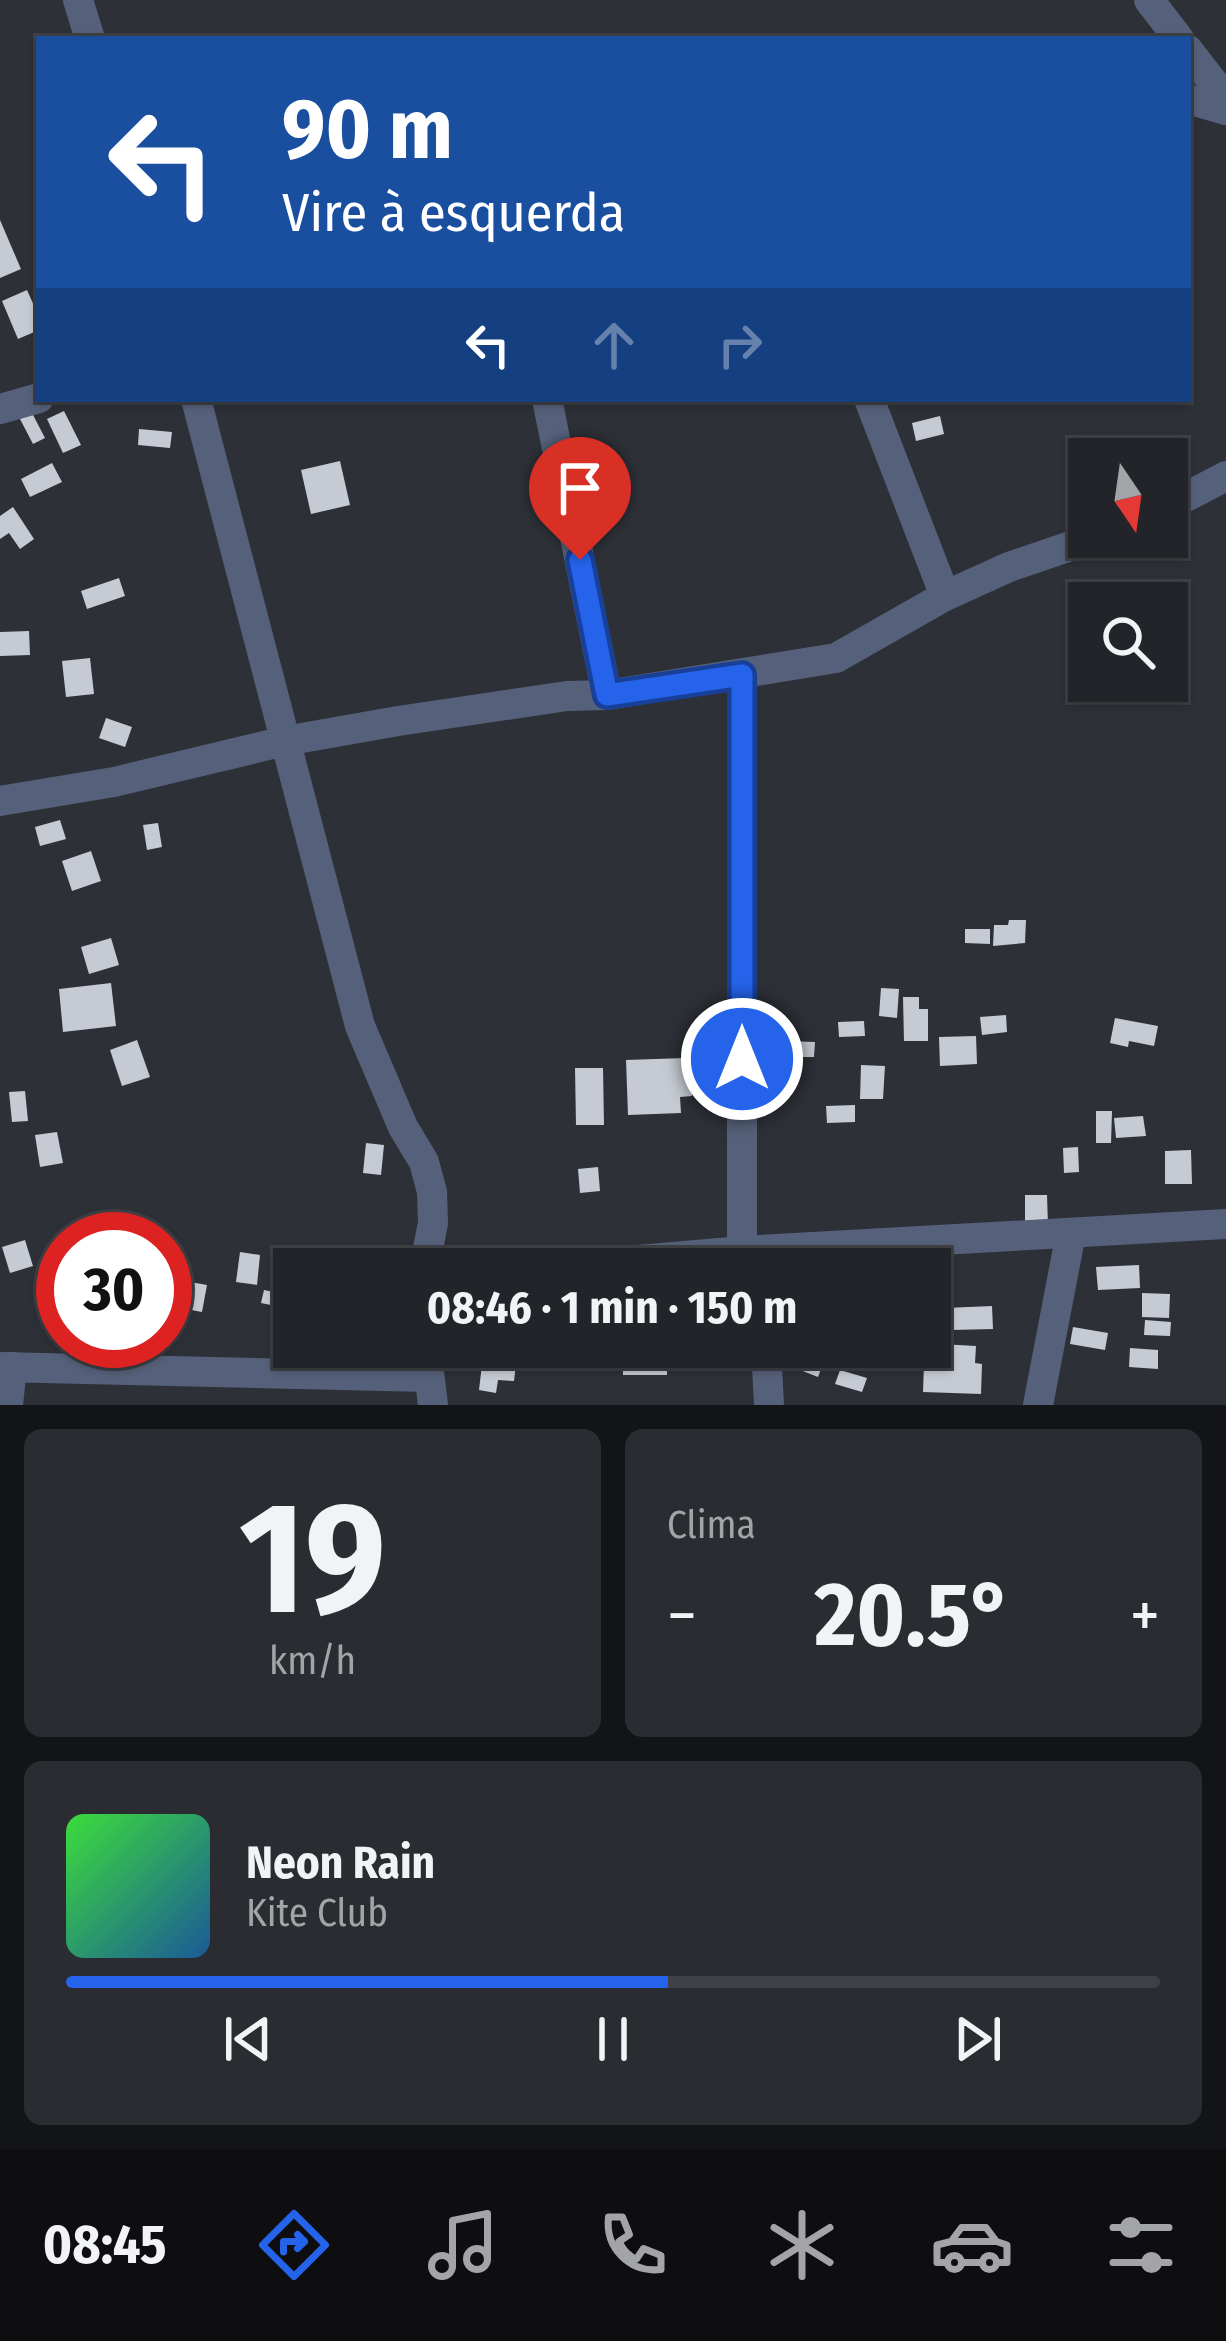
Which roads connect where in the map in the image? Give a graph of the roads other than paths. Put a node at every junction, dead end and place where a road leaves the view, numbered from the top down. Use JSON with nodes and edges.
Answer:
{"nodes":[{"id":1,"x":78,"y":0,"type":"edge"},
{"id":2,"x":1150,"y":0,"type":"edge"},
{"id":3,"x":89,"y":36,"type":"edge"},
{"id":4,"x":1177,"y":36,"type":"edge"},
{"id":5,"x":1191,"y":54,"type":"edge"},
{"id":6,"x":1226,"y":99,"type":"edge"},
{"id":7,"x":1191,"y":100,"type":"edge"},
{"id":8,"x":1226,"y":110,"type":"edge"},
{"id":9,"x":36,"y":399,"type":"edge"},
{"id":10,"x":197,"y":402,"type":"edge"},
{"id":11,"x":548,"y":402,"type":"edge"},
{"id":12,"x":870,"y":402,"type":"edge"},
{"id":13,"x":0,"y":409,"type":"edge"},
{"id":14,"x":1226,"y":476,"type":"edge"},
{"id":15,"x":1188,"y":496,"type":"edge"},
{"id":16,"x":1068,"y":547,"type":"edge"},
{"id":17,"x":945,"y":596,"type":"junction"},
{"id":18,"x":742,"y":675,"type":"junction"},
{"id":19,"x":607,"y":695,"type":"junction"},
{"id":20,"x":285,"y":741,"type":"junction"},
{"id":21,"x":0,"y":800,"type":"edge"},
{"id":22,"x":1226,"y":1224,"type":"edge"},
{"id":23,"x":1071,"y":1233,"type":"junction"},
{"id":24,"x":428,"y":1248,"type":"edge"},
{"id":25,"x":756,"y":1248,"type":"edge"},
{"id":26,"x":874,"y":1248,"type":"edge"},
{"id":27,"x":6,"y":1367,"type":"edge"},
{"id":28,"x":767,"y":1368,"type":"edge"},
{"id":29,"x":429,"y":1376,"type":"edge"},
{"id":30,"x":8,"y":1405,"type":"edge"},
{"id":31,"x":769,"y":1405,"type":"edge"},
{"id":32,"x":1038,"y":1405,"type":"edge"}],
"edges":[{"from":1,"to":3,"type":"street"},
{"from":2,"to":4,"type":"street"},
{"from":5,"to":6,"type":"street"},
{"from":7,"to":8,"type":"street"},
{"from":9,"to":13,"type":"street"},
{"from":10,"to":20,"type":"street"},
{"from":11,"to":19,"type":"street"},
{"from":12,"to":17,"type":"street"},
{"from":14,"to":15,"type":"street"},
{"from":16,"to":17,"type":"street"},
{"from":17,"to":18,"type":"street"},
{"from":18,"to":19,"type":"street"},
{"from":18,"to":25,"type":"street"},
{"from":19,"to":20,"type":"street"},
{"from":20,"to":21,"type":"street"},
{"from":20,"to":24,"type":"street"},
{"from":22,"to":23,"type":"street"},
{"from":23,"to":26,"type":"street"},
{"from":23,"to":32,"type":"street"},
{"from":27,"to":29,"type":"street"},
{"from":27,"to":30,"type":"street"},
{"from":28,"to":31,"type":"street"}]}
